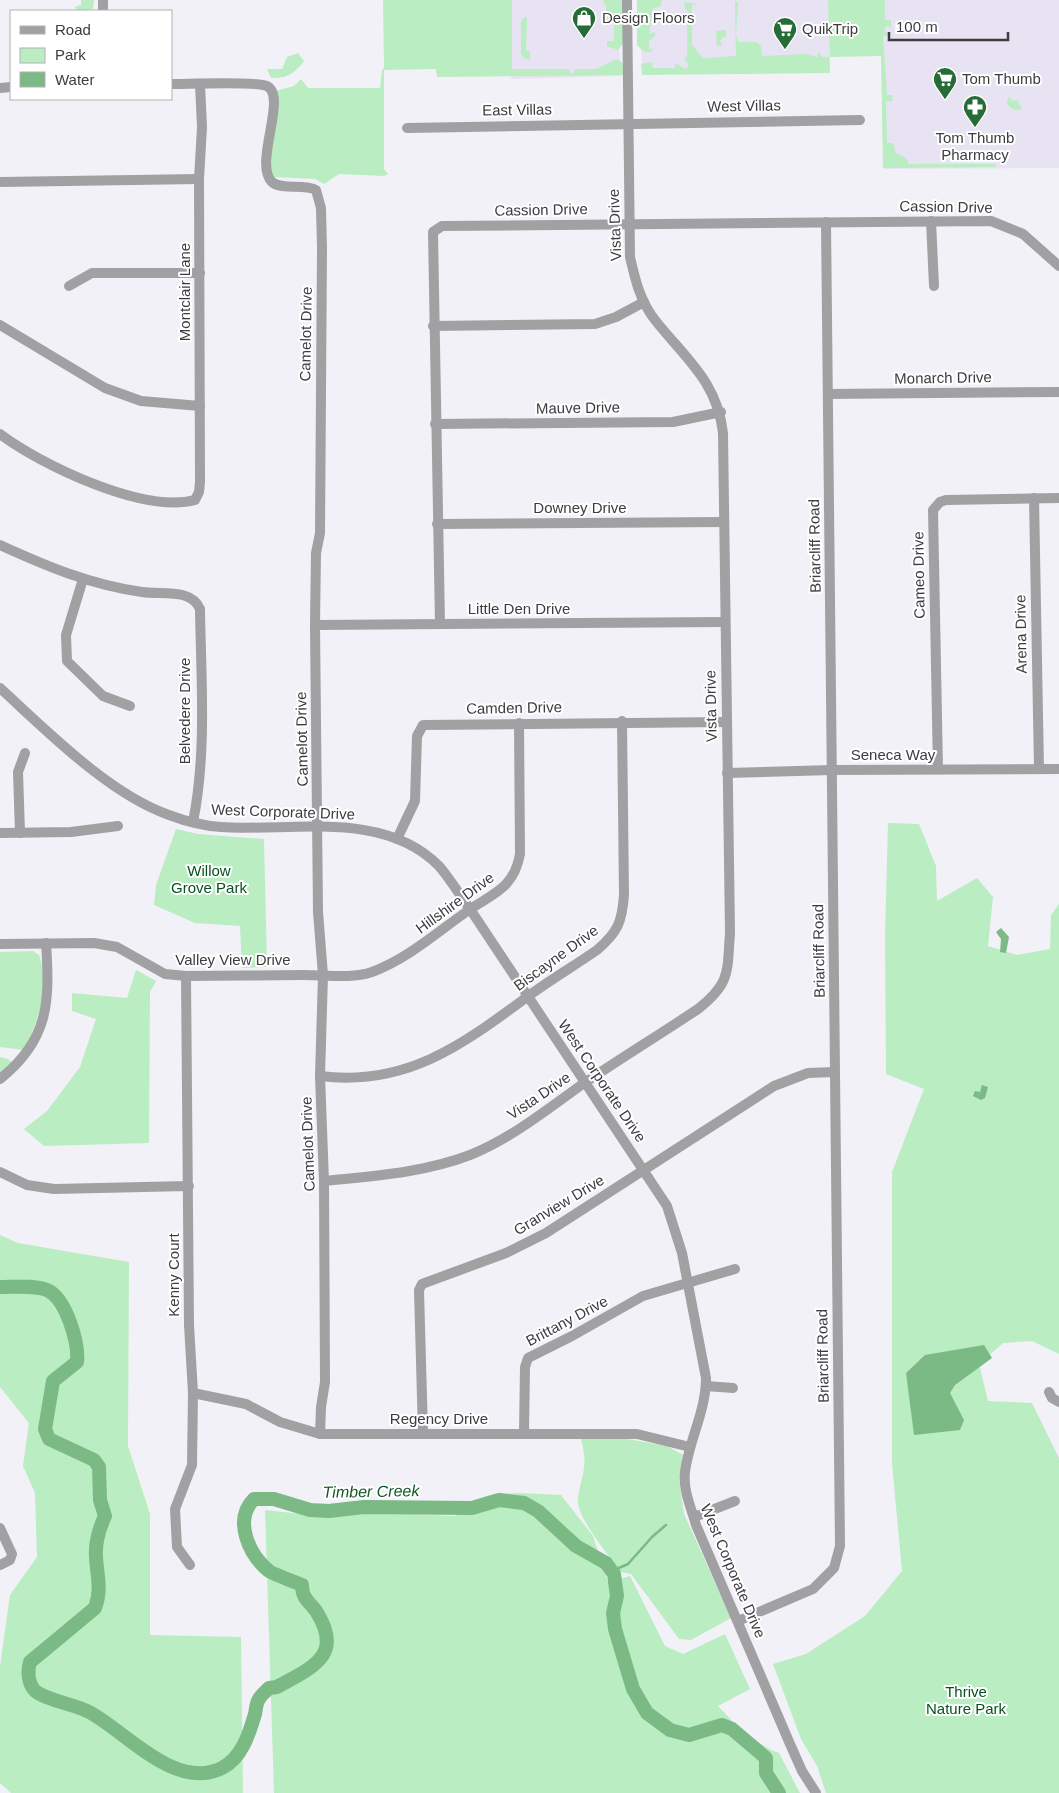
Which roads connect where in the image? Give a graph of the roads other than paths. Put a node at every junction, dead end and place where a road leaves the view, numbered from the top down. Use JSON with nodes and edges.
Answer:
{"nodes":[{"id":1,"x":627,"y":0,"type":"edge"},
{"id":2,"x":172,"y":84,"type":"edge"},
{"id":3,"x":200,"y":84,"type":"junction"},
{"id":4,"x":860,"y":120,"type":"dead end"},
{"id":5,"x":628,"y":123,"type":"junction"},
{"id":6,"x":406,"y":128,"type":"dead end"},
{"id":7,"x":199,"y":179,"type":"junction"},
{"id":8,"x":0,"y":182,"type":"edge"},
{"id":9,"x":932,"y":221,"type":"junction"},
{"id":10,"x":826,"y":222,"type":"junction"},
{"id":11,"x":629,"y":224,"type":"junction"},
{"id":12,"x":1059,"y":266,"type":"edge"},
{"id":13,"x":200,"y":273,"type":"junction"},
{"id":14,"x":69,"y":286,"type":"dead end"},
{"id":15,"x":934,"y":286,"type":"dead end"},
{"id":16,"x":644,"y":302,"type":"junction"},
{"id":17,"x":0,"y":325,"type":"edge"},
{"id":18,"x":434,"y":326,"type":"junction"},
{"id":19,"x":1059,"y":392,"type":"edge"},
{"id":20,"x":828,"y":394,"type":"junction"},
{"id":21,"x":200,"y":406,"type":"junction"},
{"id":22,"x":721,"y":412,"type":"junction"},
{"id":23,"x":435,"y":424,"type":"junction"},
{"id":24,"x":0,"y":434,"type":"edge"},
{"id":25,"x":1034,"y":498,"type":"junction"},
{"id":26,"x":1059,"y":498,"type":"edge"},
{"id":27,"x":724,"y":522,"type":"junction"},
{"id":28,"x":437,"y":524,"type":"junction"},
{"id":29,"x":0,"y":545,"type":"edge"},
{"id":30,"x":83,"y":579,"type":"junction"},
{"id":31,"x":724,"y":622,"type":"junction"},
{"id":32,"x":440,"y":624,"type":"junction"},
{"id":33,"x":314,"y":625,"type":"junction"},
{"id":34,"x":0,"y":688,"type":"edge"},
{"id":35,"x":130,"y":706,"type":"dead end"},
{"id":36,"x":622,"y":721,"type":"junction"},
{"id":37,"x":726,"y":722,"type":"junction"},
{"id":38,"x":519,"y":723,"type":"junction"},
{"id":39,"x":25,"y":753,"type":"dead end"},
{"id":40,"x":1059,"y":768,"type":"edge"},
{"id":41,"x":1038,"y":769,"type":"junction"},
{"id":42,"x":832,"y":770,"type":"junction"},
{"id":43,"x":938,"y":770,"type":"junction"},
{"id":44,"x":727,"y":773,"type":"junction"},
{"id":45,"x":193,"y":822,"type":"junction"},
{"id":46,"x":118,"y":826,"type":"dead end"},
{"id":47,"x":319,"y":828,"type":"junction"},
{"id":48,"x":0,"y":833,"type":"edge"},
{"id":49,"x":20,"y":833,"type":"junction"},
{"id":50,"x":397,"y":839,"type":"junction"},
{"id":51,"x":470,"y":909,"type":"junction"},
{"id":52,"x":46,"y":943,"type":"junction"},
{"id":53,"x":0,"y":944,"type":"edge"},
{"id":54,"x":323,"y":975,"type":"junction"},
{"id":55,"x":186,"y":976,"type":"junction"},
{"id":56,"x":528,"y":996,"type":"junction"},
{"id":57,"x":836,"y":1072,"type":"junction"},
{"id":58,"x":320,"y":1076,"type":"junction"},
{"id":59,"x":0,"y":1079,"type":"edge"},
{"id":60,"x":584,"y":1083,"type":"junction"},
{"id":61,"x":643,"y":1169,"type":"junction"},
{"id":62,"x":0,"y":1172,"type":"edge"},
{"id":63,"x":324,"y":1181,"type":"junction"},
{"id":64,"x":189,"y":1186,"type":"junction"},
{"id":65,"x":734,"y":1270,"type":"dead end"},
{"id":66,"x":688,"y":1281,"type":"junction"},
{"id":67,"x":706,"y":1386,"type":"junction"},
{"id":68,"x":733,"y":1388,"type":"dead end"},
{"id":69,"x":1049,"y":1392,"type":"dead end"},
{"id":70,"x":193,"y":1393,"type":"junction"},
{"id":71,"x":1059,"y":1402,"type":"edge"},
{"id":72,"x":423,"y":1433,"type":"junction"},
{"id":73,"x":524,"y":1433,"type":"junction"},
{"id":74,"x":320,"y":1434,"type":"junction"},
{"id":75,"x":690,"y":1447,"type":"junction"},
{"id":76,"x":735,"y":1501,"type":"dead end"},
{"id":77,"x":694,"y":1517,"type":"junction"},
{"id":78,"x":0,"y":1528,"type":"edge"},
{"id":79,"x":0,"y":1565,"type":"edge"},
{"id":80,"x":190,"y":1566,"type":"dead end"},
{"id":81,"x":738,"y":1621,"type":"junction"},
{"id":82,"x":816,"y":1793,"type":"edge"}],
"edges":[{"from":1,"to":5,"type":"street","name":"Vista Drive"},
{"from":2,"to":3,"type":"street"},
{"from":3,"to":7,"type":"street","name":"Montclair Lane"},
{"from":3,"to":33,"type":"street","name":"Camelot Drive"},
{"from":4,"to":5,"type":"street","name":"West Villas"},
{"from":5,"to":6,"type":"street","name":"East Villas"},
{"from":5,"to":11,"type":"street","name":"Vista Drive"},
{"from":7,"to":8,"type":"street"},
{"from":7,"to":13,"type":"street","name":"Montclair Lane"},
{"from":9,"to":10,"type":"street","name":"Cassion Drive"},
{"from":9,"to":12,"type":"street","name":"Cassion Drive"},
{"from":9,"to":15,"type":"street"},
{"from":10,"to":11,"type":"street","name":"Cassion Drive"},
{"from":10,"to":20,"type":"street","name":"Briarcliff Road"},
{"from":11,"to":16,"type":"street","name":"Vista Drive"},
{"from":11,"to":18,"type":"street","name":"Cassion Drive"},
{"from":13,"to":14,"type":"street"},
{"from":13,"to":21,"type":"street","name":"Montclair Lane"},
{"from":16,"to":18,"type":"street"},
{"from":16,"to":22,"type":"street","name":"Vista Drive"},
{"from":17,"to":21,"type":"street"},
{"from":18,"to":23,"type":"street","name":"Cassion Drive"},
{"from":19,"to":20,"type":"street","name":"Monarch Drive"},
{"from":20,"to":42,"type":"street","name":"Briarcliff Road"},
{"from":21,"to":24,"type":"street","name":"Montclair Lane"},
{"from":22,"to":23,"type":"street","name":"Mauve Drive"},
{"from":22,"to":27,"type":"street","name":"Vista Drive"},
{"from":23,"to":28,"type":"street","name":"Cassion Drive"},
{"from":25,"to":26,"type":"street","name":"Cameo Drive"},
{"from":25,"to":41,"type":"street","name":"Arena Drive"},
{"from":25,"to":43,"type":"street","name":"Cameo Drive"},
{"from":27,"to":28,"type":"street","name":"Downey Drive"},
{"from":27,"to":31,"type":"street","name":"Vista Drive"},
{"from":28,"to":32,"type":"street","name":"Cassion Drive"},
{"from":29,"to":30,"type":"street"},
{"from":30,"to":35,"type":"street"},
{"from":30,"to":45,"type":"street","name":"Belvedere Drive"},
{"from":31,"to":32,"type":"street","name":"Little Den Drive"},
{"from":31,"to":37,"type":"street","name":"Vista Drive"},
{"from":32,"to":33,"type":"street","name":"Little Den Drive"},
{"from":33,"to":47,"type":"street","name":"Camelot Drive"},
{"from":34,"to":45,"type":"street","name":"West Corporate Drive"},
{"from":36,"to":37,"type":"street","name":"Camden Drive"},
{"from":36,"to":38,"type":"street","name":"Camden Drive"},
{"from":36,"to":56,"type":"street","name":"Biscayne Drive"},
{"from":37,"to":44,"type":"street","name":"Vista Drive"},
{"from":38,"to":50,"type":"street","name":"Camden Drive"},
{"from":38,"to":51,"type":"street","name":"Hillshire Drive"},
{"from":39,"to":49,"type":"street"},
{"from":40,"to":41,"type":"street","name":"Seneca Way"},
{"from":41,"to":43,"type":"street","name":"Seneca Way"},
{"from":42,"to":43,"type":"street","name":"Seneca Way"},
{"from":42,"to":44,"type":"street","name":"Seneca Way"},
{"from":42,"to":57,"type":"street","name":"Briarcliff Road"},
{"from":44,"to":60,"type":"street","name":"Vista Drive"},
{"from":45,"to":47,"type":"street","name":"West Corporate Drive"},
{"from":46,"to":49,"type":"street"},
{"from":47,"to":50,"type":"street","name":"West Corporate Drive"},
{"from":47,"to":54,"type":"street","name":"Camelot Drive"},
{"from":48,"to":49,"type":"street"},
{"from":50,"to":51,"type":"street","name":"West Corporate Drive"},
{"from":51,"to":54,"type":"street","name":"Hillshire Drive"},
{"from":51,"to":56,"type":"street","name":"West Corporate Drive"},
{"from":52,"to":53,"type":"street","name":"Valley View Drive"},
{"from":52,"to":55,"type":"street","name":"Valley View Drive"},
{"from":52,"to":59,"type":"street"},
{"from":54,"to":55,"type":"street","name":"Valley View Drive"},
{"from":54,"to":58,"type":"street","name":"Camelot Drive"},
{"from":55,"to":64,"type":"street","name":"Kenny Court"},
{"from":56,"to":58,"type":"street","name":"Biscayne Drive"},
{"from":56,"to":60,"type":"street","name":"West Corporate Drive"},
{"from":57,"to":61,"type":"street","name":"Granview Drive"},
{"from":57,"to":81,"type":"street","name":"Briarcliff Road"},
{"from":58,"to":63,"type":"street","name":"Camelot Drive"},
{"from":60,"to":61,"type":"street","name":"West Corporate Drive"},
{"from":60,"to":63,"type":"street","name":"Vista Drive"},
{"from":61,"to":66,"type":"street","name":"West Corporate Drive"},
{"from":61,"to":72,"type":"street","name":"Granview Drive"},
{"from":62,"to":64,"type":"street"},
{"from":63,"to":74,"type":"street","name":"Camelot Drive"},
{"from":64,"to":70,"type":"street","name":"Kenny Court"},
{"from":65,"to":66,"type":"street"},
{"from":66,"to":67,"type":"street","name":"West Corporate Drive"},
{"from":66,"to":73,"type":"street","name":"Brittany Drive"},
{"from":67,"to":68,"type":"street"},
{"from":67,"to":75,"type":"street","name":"West Corporate Drive"},
{"from":69,"to":71,"type":"street"},
{"from":70,"to":74,"type":"street","name":"Regency Drive"},
{"from":70,"to":80,"type":"street","name":"Kenny Court"},
{"from":72,"to":73,"type":"street","name":"Regency Drive"},
{"from":72,"to":74,"type":"street","name":"Regency Drive"},
{"from":73,"to":75,"type":"street","name":"Regency Drive"},
{"from":75,"to":77,"type":"street","name":"West Corporate Drive"},
{"from":76,"to":77,"type":"street"},
{"from":77,"to":81,"type":"street","name":"West Corporate Drive"},
{"from":78,"to":79,"type":"street"},
{"from":81,"to":82,"type":"street","name":"West Corporate Drive"}]}
